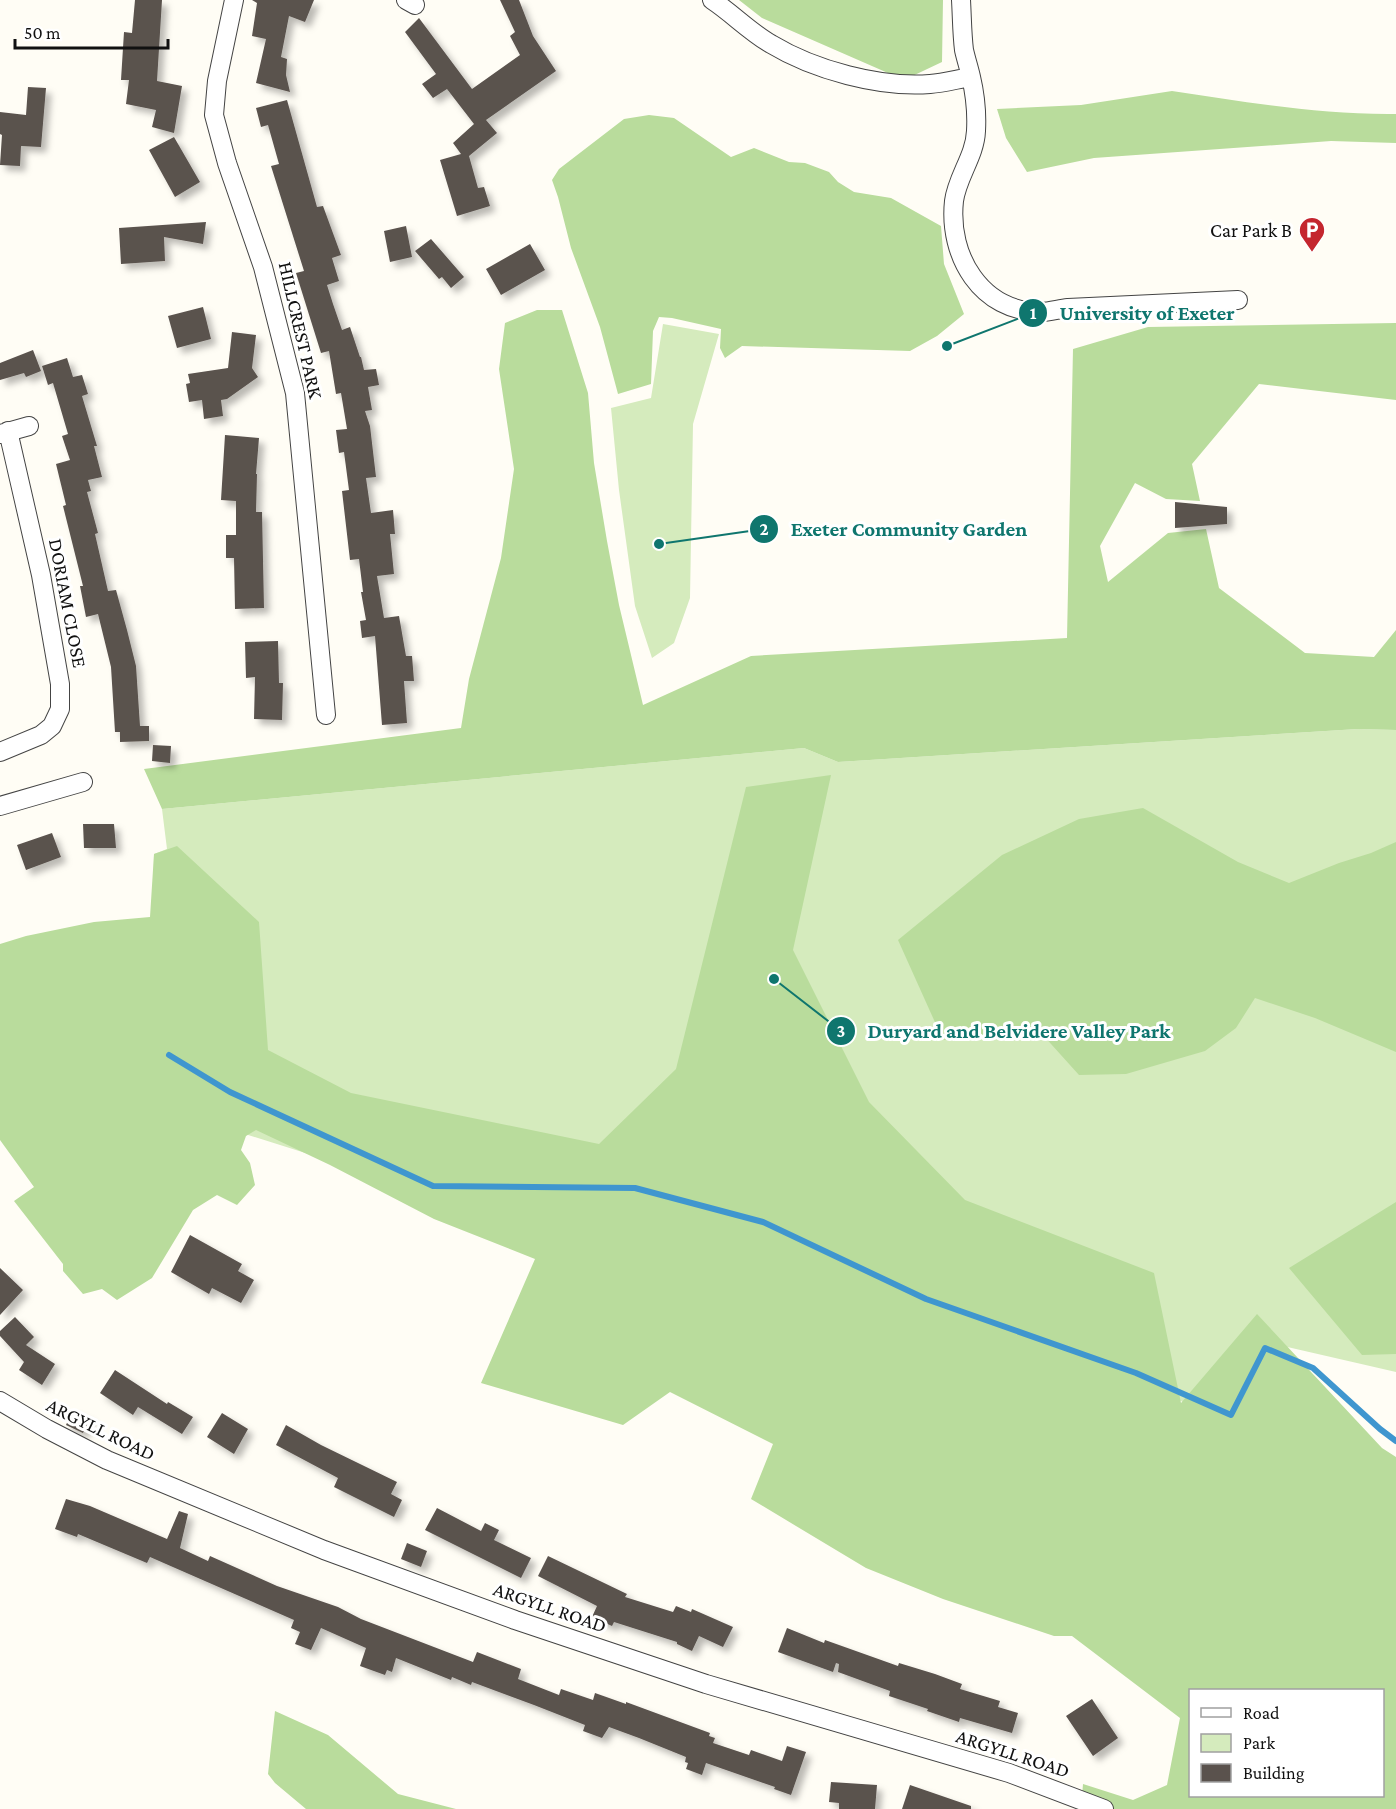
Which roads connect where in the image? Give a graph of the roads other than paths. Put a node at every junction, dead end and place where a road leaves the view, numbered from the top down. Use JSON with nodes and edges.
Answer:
{"nodes":[{"id":1,"x":234,"y":0,"type":"edge"},
{"id":2,"x":712,"y":0,"type":"edge"},
{"id":3,"x":961,"y":0,"type":"edge"},
{"id":4,"x":971,"y":77,"type":"junction"},
{"id":5,"x":1238,"y":300,"type":"dead end"},
{"id":6,"x":29,"y":426,"type":"dead end"},
{"id":7,"x":4,"y":432,"type":"edge"},
{"id":8,"x":326,"y":715,"type":"dead end"},
{"id":9,"x":0,"y":752,"type":"edge"},
{"id":10,"x":83,"y":782,"type":"dead end"},
{"id":11,"x":0,"y":806,"type":"edge"},
{"id":12,"x":0,"y":1401,"type":"edge"},
{"id":13,"x":1104,"y":1809,"type":"edge"}],
"edges":[{"from":1,"to":8,"type":"street","name":"HILLCREST PARK"},
{"from":2,"to":4,"type":"street"},
{"from":3,"to":4,"type":"street"},
{"from":4,"to":5,"type":"street"},
{"from":6,"to":7,"type":"street","name":"DORIAM CLOSE"},
{"from":7,"to":9,"type":"street","name":"DORIAM CLOSE"},
{"from":10,"to":11,"type":"street"},
{"from":12,"to":13,"type":"street","name":"ARGYLL ROAD"}]}
